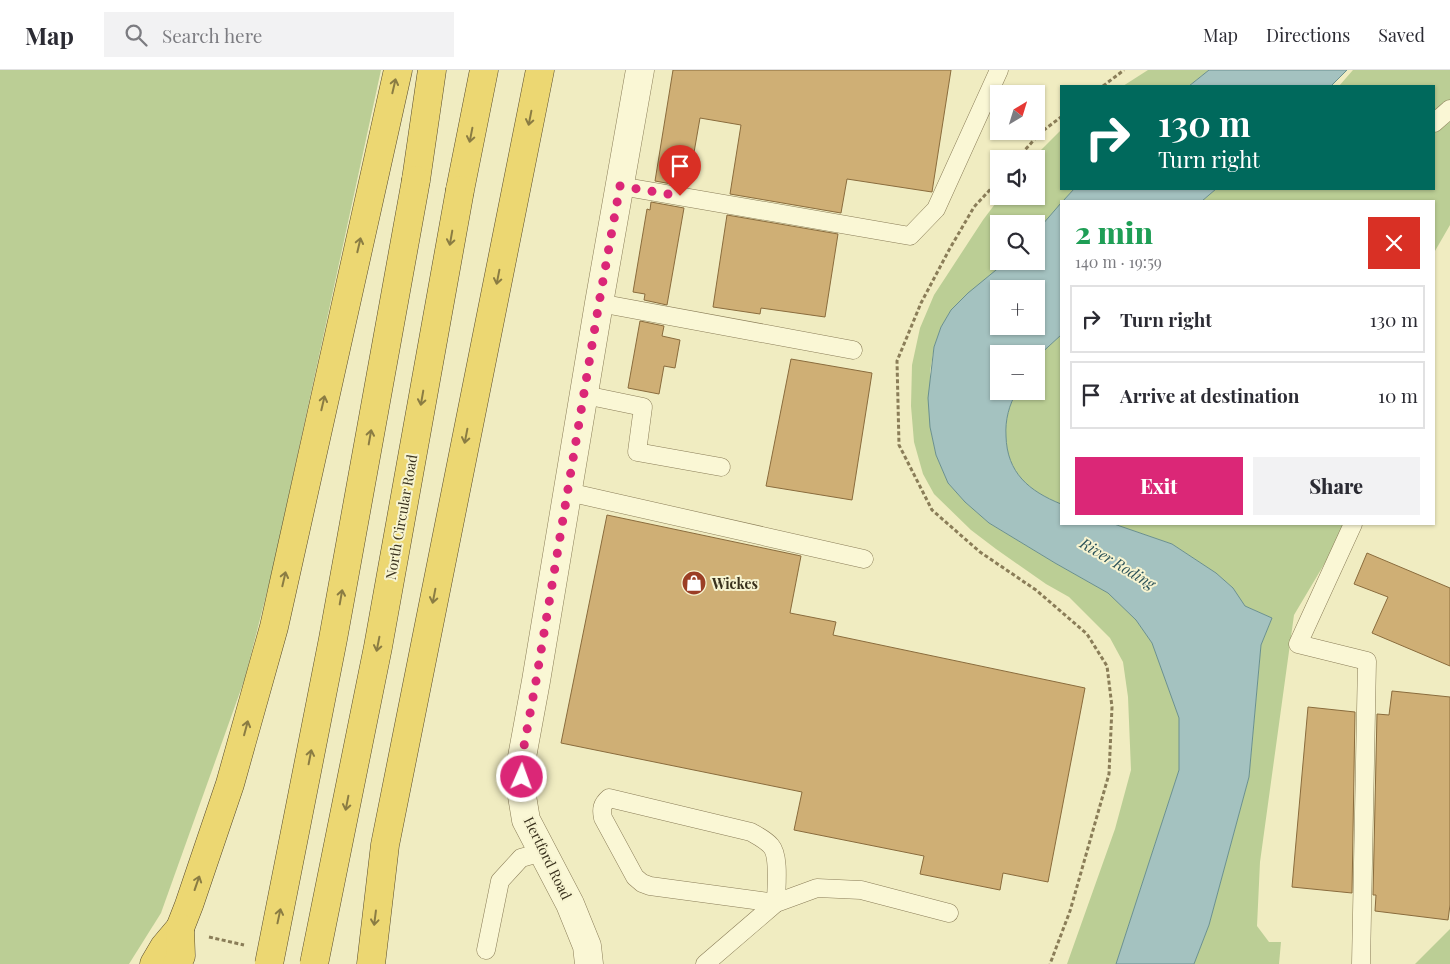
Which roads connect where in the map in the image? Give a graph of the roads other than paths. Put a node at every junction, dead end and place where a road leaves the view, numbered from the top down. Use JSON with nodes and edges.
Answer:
{"nodes":[{"id":1,"x":398,"y":70,"type":"edge"},
{"id":2,"x":432,"y":70,"type":"edge"},
{"id":3,"x":484,"y":70,"type":"edge"},
{"id":4,"x":540,"y":70,"type":"edge"},
{"id":5,"x":640,"y":70,"type":"edge"},
{"id":6,"x":999,"y":70,"type":"edge"},
{"id":7,"x":1450,"y":109,"type":"edge"},
{"id":8,"x":1435,"y":122,"type":"edge"},
{"id":9,"x":620,"y":186,"type":"junction"},
{"id":10,"x":599,"y":303,"type":"junction"},
{"id":11,"x":853,"y":350,"type":"dead end"},
{"id":12,"x":585,"y":395,"type":"junction"},
{"id":13,"x":721,"y":467,"type":"dead end"},
{"id":14,"x":568,"y":492,"type":"junction"},
{"id":15,"x":1353,"y":525,"type":"edge"},
{"id":16,"x":864,"y":560,"type":"dead end"},
{"id":17,"x":542,"y":852,"type":"junction"},
{"id":18,"x":776,"y":902,"type":"junction"},
{"id":19,"x":949,"y":913,"type":"dead end"},
{"id":20,"x":180,"y":928,"type":"junction"},
{"id":21,"x":486,"y":950,"type":"dead end"},
{"id":22,"x":154,"y":964,"type":"edge"},
{"id":23,"x":177,"y":964,"type":"edge"},
{"id":24,"x":269,"y":964,"type":"edge"},
{"id":25,"x":314,"y":964,"type":"edge"},
{"id":26,"x":371,"y":964,"type":"edge"},
{"id":27,"x":589,"y":964,"type":"edge"},
{"id":28,"x":705,"y":964,"type":"edge"},
{"id":29,"x":1361,"y":964,"type":"edge"}],
"edges":[{"from":20,"to":1,"type":"highway","one_way":true},
{"from":24,"to":2,"type":"highway","one_way":true,"bridge":true},
{"from":3,"to":25,"type":"highway","name":"North Circular Road","one_way":true,"bridge":true},
{"from":4,"to":26,"type":"highway","one_way":true},
{"from":5,"to":9,"type":"street","name":"Hertford Road"},
{"from":6,"to":9,"type":"lane"},
{"from":7,"to":8,"type":"lane"},
{"from":9,"to":10,"type":"street","name":"Hertford Road"},
{"from":10,"to":11,"type":"lane"},
{"from":10,"to":12,"type":"street","name":"Hertford Road"},
{"from":12,"to":13,"type":"lane"},
{"from":12,"to":14,"type":"street","name":"Hertford Road"},
{"from":14,"to":16,"type":"lane"},
{"from":14,"to":17,"type":"street","name":"Hertford Road"},
{"from":15,"to":29,"type":"lane"},
{"from":17,"to":21,"type":"lane"},
{"from":17,"to":27,"type":"street","name":"Hertford Road"},
{"from":18,"to":18,"type":"lane"},
{"from":18,"to":19,"type":"lane"},
{"from":18,"to":28,"type":"lane"},
{"from":20,"to":22,"type":"highway"},
{"from":20,"to":23,"type":"highway"}]}
